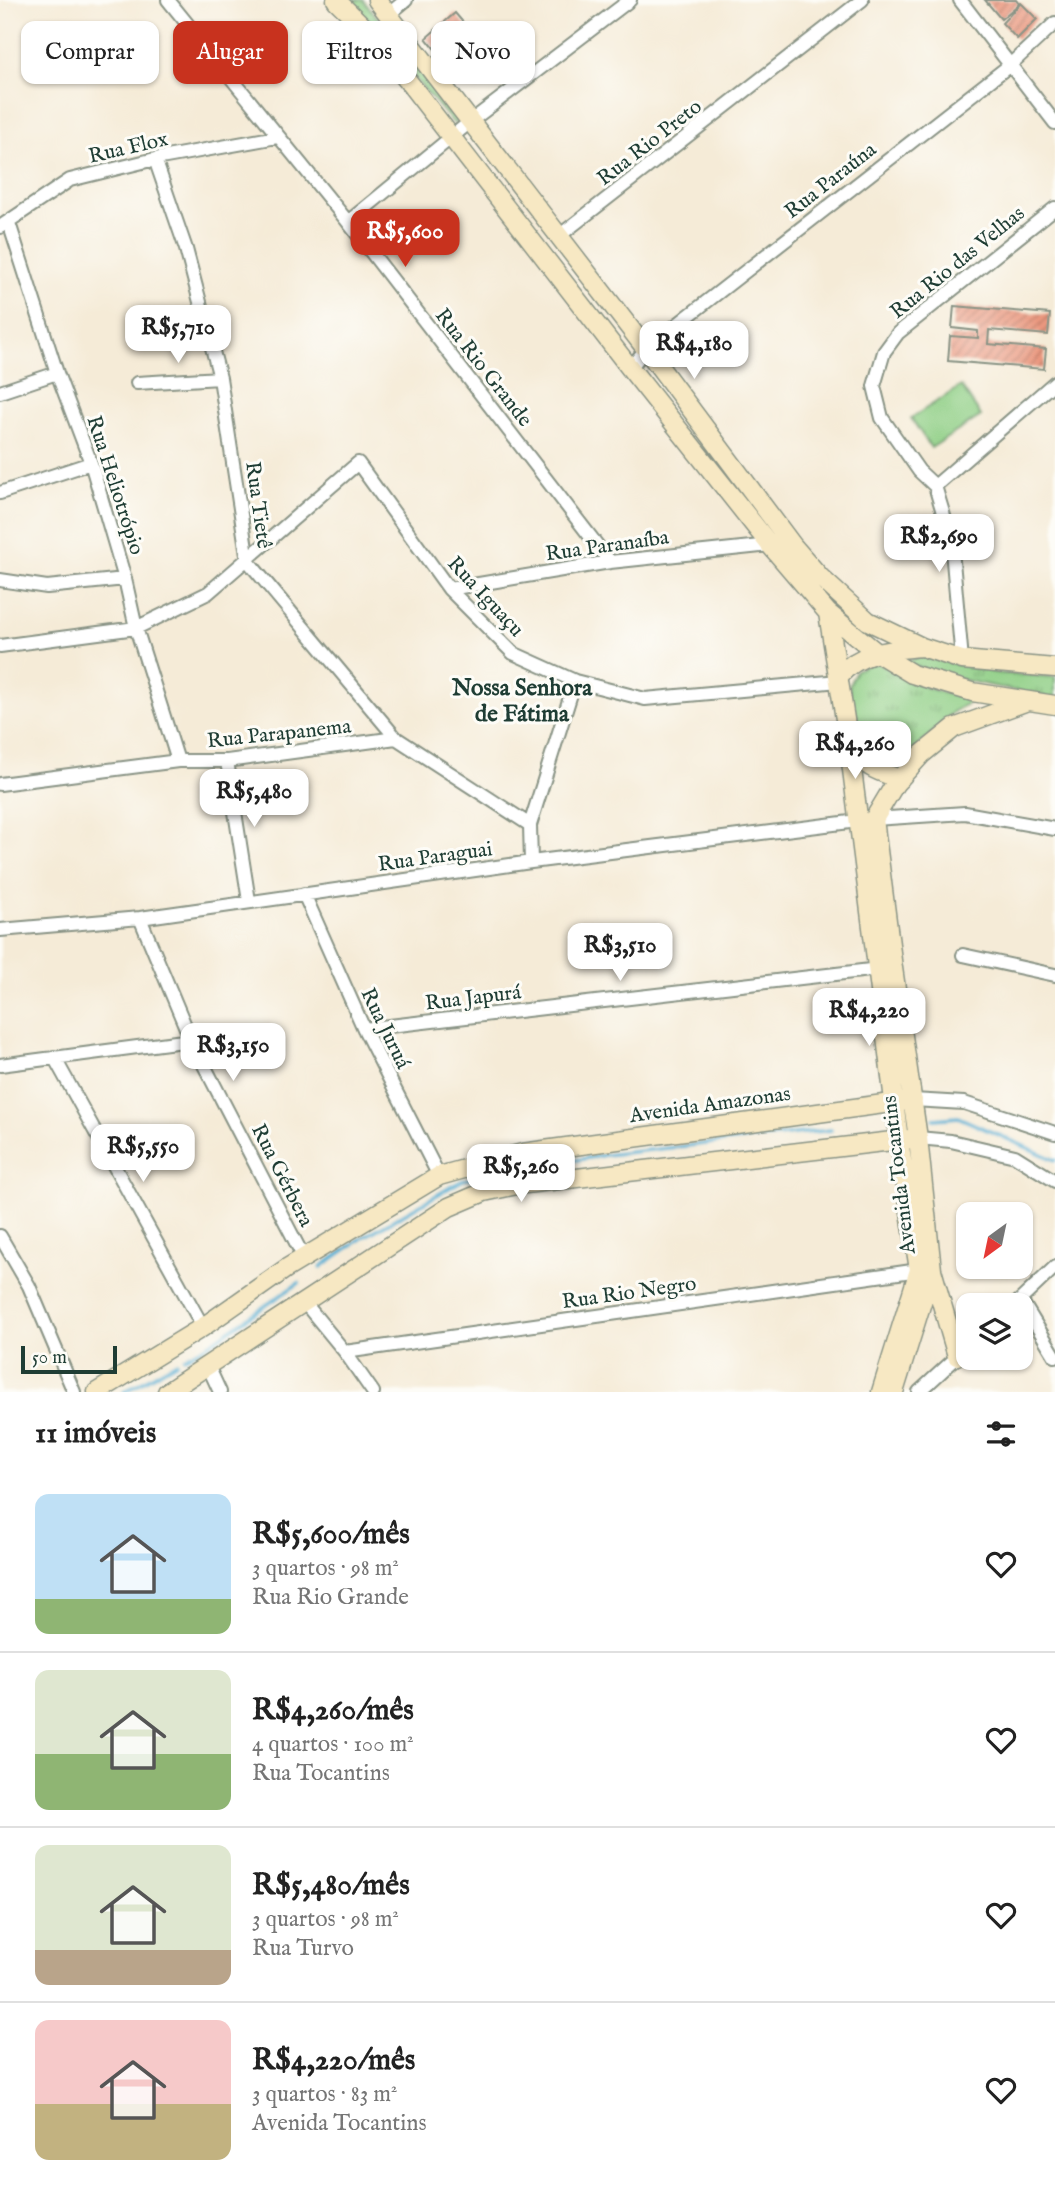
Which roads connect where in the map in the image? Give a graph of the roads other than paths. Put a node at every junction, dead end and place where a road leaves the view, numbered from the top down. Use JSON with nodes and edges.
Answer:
{"nodes":[{"id":1,"x":168,"y":0,"type":"edge"},
{"id":2,"x":336,"y":0,"type":"edge"},
{"id":3,"x":377,"y":0,"type":"edge"},
{"id":4,"x":406,"y":0,"type":"edge"},
{"id":5,"x":630,"y":0,"type":"edge"},
{"id":6,"x":862,"y":0,"type":"edge"},
{"id":7,"x":960,"y":0,"type":"edge"},
{"id":8,"x":389,"y":14,"type":"junction"},
{"id":9,"x":1055,"y":23,"type":"edge"},
{"id":10,"x":1010,"y":65,"type":"junction"},
{"id":11,"x":471,"y":121,"type":"junction"},
{"id":12,"x":1055,"y":123,"type":"edge"},
{"id":13,"x":277,"y":137,"type":"junction"},
{"id":14,"x":452,"y":137,"type":"junction"},
{"id":15,"x":155,"y":159,"type":"junction"},
{"id":16,"x":1055,"y":208,"type":"edge"},
{"id":17,"x":348,"y":222,"type":"junction"},
{"id":18,"x":4,"y":225,"type":"edge"},
{"id":19,"x":559,"y":236,"type":"junction"},
{"id":20,"x":646,"y":349,"type":"junction"},
{"id":21,"x":630,"y":368,"type":"junction"},
{"id":22,"x":57,"y":373,"type":"junction"},
{"id":23,"x":220,"y":378,"type":"junction"},
{"id":24,"x":1055,"y":382,"type":"edge"},
{"id":25,"x":137,"y":383,"type":"dead end"},
{"id":26,"x":0,"y":393,"type":"edge"},
{"id":27,"x":91,"y":463,"type":"junction"},
{"id":28,"x":935,"y":486,"type":"junction"},
{"id":29,"x":0,"y":493,"type":"edge"},
{"id":30,"x":770,"y":545,"type":"junction"},
{"id":31,"x":247,"y":561,"type":"junction"},
{"id":32,"x":610,"y":562,"type":"junction"},
{"id":33,"x":125,"y":579,"type":"junction"},
{"id":34,"x":0,"y":580,"type":"edge"},
{"id":35,"x":449,"y":590,"type":"junction"},
{"id":36,"x":828,"y":613,"type":"junction"},
{"id":37,"x":136,"y":628,"type":"junction"},
{"id":38,"x":0,"y":646,"type":"edge"},
{"id":39,"x":922,"y":647,"type":"junction"},
{"id":40,"x":876,"y":652,"type":"junction"},
{"id":41,"x":961,"y":660,"type":"junction"},
{"id":42,"x":1055,"y":668,"type":"edge"},
{"id":43,"x":839,"y":679,"type":"junction"},
{"id":44,"x":575,"y":681,"type":"junction"},
{"id":45,"x":1025,"y":702,"type":"junction"},
{"id":46,"x":1055,"y":705,"type":"edge"},
{"id":47,"x":396,"y":738,"type":"junction"},
{"id":48,"x":848,"y":738,"type":"junction"},
{"id":49,"x":178,"y":761,"type":"junction"},
{"id":50,"x":227,"y":761,"type":"junction"},
{"id":51,"x":900,"y":779,"type":"junction"},
{"id":52,"x":0,"y":784,"type":"edge"},
{"id":53,"x":867,"y":820,"type":"junction"},
{"id":54,"x":530,"y":825,"type":"junction"},
{"id":55,"x":1055,"y":829,"type":"edge"},
{"id":56,"x":531,"y":862,"type":"junction"},
{"id":57,"x":304,"y":894,"type":"junction"},
{"id":58,"x":249,"y":901,"type":"junction"},
{"id":59,"x":140,"y":918,"type":"junction"},
{"id":60,"x":0,"y":930,"type":"edge"},
{"id":61,"x":963,"y":955,"type":"dead end"},
{"id":62,"x":878,"y":969,"type":"junction"},
{"id":63,"x":1055,"y":975,"type":"edge"},
{"id":64,"x":365,"y":1030,"type":"junction"},
{"id":65,"x":191,"y":1040,"type":"junction"},
{"id":66,"x":54,"y":1056,"type":"junction"},
{"id":67,"x":0,"y":1065,"type":"edge"},
{"id":68,"x":904,"y":1101,"type":"junction"},
{"id":69,"x":1055,"y":1133,"type":"edge"},
{"id":70,"x":918,"y":1138,"type":"junction"},
{"id":71,"x":899,"y":1140,"type":"junction"},
{"id":72,"x":439,"y":1175,"type":"junction"},
{"id":73,"x":1055,"y":1181,"type":"edge"},
{"id":74,"x":0,"y":1236,"type":"edge"},
{"id":75,"x":304,"y":1258,"type":"junction"},
{"id":76,"x":1055,"y":1267,"type":"edge"},
{"id":77,"x":926,"y":1270,"type":"junction"},
{"id":78,"x":1028,"y":1293,"type":"edge"},
{"id":79,"x":304,"y":1302,"type":"junction"},
{"id":80,"x":1033,"y":1324,"type":"edge"},
{"id":81,"x":203,"y":1327,"type":"junction"},
{"id":82,"x":956,"y":1338,"type":"edge"},
{"id":83,"x":345,"y":1352,"type":"junction"},
{"id":84,"x":1055,"y":1356,"type":"edge"},
{"id":85,"x":956,"y":1357,"type":"edge"},
{"id":86,"x":208,"y":1366,"type":"junction"},
{"id":87,"x":923,"y":1391,"type":"edge"},
{"id":88,"x":74,"y":1392,"type":"edge"},
{"id":89,"x":97,"y":1392,"type":"edge"},
{"id":90,"x":167,"y":1392,"type":"edge"},
{"id":91,"x":220,"y":1392,"type":"edge"},
{"id":92,"x":373,"y":1392,"type":"edge"},
{"id":93,"x":881,"y":1392,"type":"edge"},
{"id":94,"x":894,"y":1392,"type":"edge"}],
"edges":[{"from":1,"to":13,"type":"street","name":"Rua Rio Grande"},
{"from":2,"to":14,"type":"street"},
{"from":3,"to":8,"type":"street"},
{"from":4,"to":8,"type":"street"},
{"from":5,"to":11,"type":"street"},
{"from":6,"to":19,"type":"street","name":"Rua Rio Preto"},
{"from":7,"to":10,"type":"street"},
{"from":8,"to":11,"type":"street"},
{"from":9,"to":10,"type":"street","name":"Rua Paraúna"},
{"from":10,"to":12,"type":"street"},
{"from":10,"to":20,"type":"street","name":"Rua Paraúna"},
{"from":11,"to":14,"type":"street"},
{"from":11,"to":19,"type":"street"},
{"from":13,"to":15,"type":"street","name":"Rua Flox"},
{"from":13,"to":17,"type":"street","name":"Rua Rio Grande"},
{"from":14,"to":17,"type":"street"},
{"from":14,"to":21,"type":"street"},
{"from":15,"to":18,"type":"street","name":"Rua Flox"},
{"from":15,"to":23,"type":"street","name":"Rua Tietê"},
{"from":16,"to":28,"type":"street","name":"Rua Rio das Velhas"},
{"from":17,"to":32,"type":"street","name":"Rua Rio Grande"},
{"from":18,"to":22,"type":"street","name":"Rua Heliotrópio"},
{"from":19,"to":20,"type":"street"},
{"from":20,"to":21,"type":"street","name":"Rua Paraúna"},
{"from":20,"to":39,"type":"street"},
{"from":21,"to":30,"type":"street"},
{"from":22,"to":26,"type":"street"},
{"from":22,"to":27,"type":"street","name":"Rua Heliotrópio"},
{"from":23,"to":25,"type":"street"},
{"from":23,"to":31,"type":"street","name":"Rua Tietê"},
{"from":24,"to":28,"type":"street"},
{"from":27,"to":29,"type":"street"},
{"from":27,"to":33,"type":"street","name":"Rua Heliotrópio"},
{"from":28,"to":41,"type":"street","name":"Rua Rio das Velhas"},
{"from":30,"to":32,"type":"street","name":"Rua Paranaíba"},
{"from":30,"to":36,"type":"street"},
{"from":31,"to":35,"type":"street","name":"Rua Iguaçu"},
{"from":31,"to":37,"type":"street"},
{"from":31,"to":47,"type":"street","name":"Rua Tietê"},
{"from":32,"to":35,"type":"street","name":"Rua Paranaíba"},
{"from":33,"to":34,"type":"street"},
{"from":33,"to":37,"type":"street","name":"Rua Heliotrópio"},
{"from":35,"to":44,"type":"street","name":"Rua Iguaçu"},
{"from":36,"to":40,"type":"street"},
{"from":36,"to":43,"type":"street"},
{"from":37,"to":38,"type":"street"},
{"from":37,"to":49,"type":"street","name":"Rua Heliotrópio"},
{"from":39,"to":40,"type":"street"},
{"from":39,"to":41,"type":"street"},
{"from":40,"to":43,"type":"street"},
{"from":40,"to":45,"type":"street"},
{"from":41,"to":42,"type":"street"},
{"from":43,"to":44,"type":"street","name":"Rua Iguaçu"},
{"from":43,"to":48,"type":"street"},
{"from":44,"to":54,"type":"street"},
{"from":45,"to":46,"type":"street"},
{"from":45,"to":51,"type":"street"},
{"from":47,"to":50,"type":"street","name":"Rua Parapanema"},
{"from":47,"to":54,"type":"street","name":"Rua Tietê"},
{"from":48,"to":51,"type":"street"},
{"from":48,"to":53,"type":"street"},
{"from":49,"to":50,"type":"street","name":"Rua Parapanema"},
{"from":49,"to":52,"type":"street","name":"Rua Parapanema"},
{"from":50,"to":58,"type":"street"},
{"from":51,"to":53,"type":"street"},
{"from":53,"to":55,"type":"street","name":"Rua Paraguai"},
{"from":53,"to":56,"type":"street","name":"Rua Paraguai"},
{"from":53,"to":62,"type":"street","name":"Avenida Tocantins"},
{"from":53,"to":68,"type":"street","name":"Avenida Tocantins"},
{"from":54,"to":56,"type":"street"},
{"from":56,"to":57,"type":"street","name":"Rua Paraguai"},
{"from":57,"to":58,"type":"street","name":"Rua Paraguai"},
{"from":57,"to":64,"type":"street","name":"Rua Juruá"},
{"from":58,"to":59,"type":"street","name":"Rua Paraguai"},
{"from":59,"to":60,"type":"street","name":"Rua Paraguai"},
{"from":59,"to":65,"type":"street","name":"Rua Gérbera"},
{"from":61,"to":63,"type":"street"},
{"from":62,"to":64,"type":"street","name":"Rua Japurá"},
{"from":62,"to":68,"type":"street","name":"Avenida Tocantins"},
{"from":64,"to":72,"type":"street","name":"Rua Juruá"},
{"from":65,"to":66,"type":"street"},
{"from":65,"to":75,"type":"street","name":"Rua Gérbera"},
{"from":66,"to":67,"type":"street"},
{"from":66,"to":81,"type":"street"},
{"from":68,"to":69,"type":"street","name":"Avenida Amazonas"},
{"from":68,"to":70,"type":"street","name":"Avenida Tocantins"},
{"from":68,"to":71,"type":"street","name":"Avenida Tocantins"},
{"from":68,"to":72,"type":"street","name":"Avenida Amazonas"},
{"from":70,"to":71,"type":"street"},
{"from":70,"to":73,"type":"street"},
{"from":70,"to":77,"type":"street","name":"Avenida Tocantins"},
{"from":71,"to":77,"type":"street","name":"Avenida Tocantins"},
{"from":71,"to":79,"type":"street"},
{"from":72,"to":75,"type":"street","name":"Avenida Amazonas"},
{"from":74,"to":88,"type":"street"},
{"from":75,"to":81,"type":"street","name":"Avenida Amazonas"},
{"from":76,"to":78,"type":"street"},
{"from":77,"to":82,"type":"street","name":"Avenida Tocantins"},
{"from":77,"to":83,"type":"street","name":"Rua Rio Negro"},
{"from":77,"to":93,"type":"street"},
{"from":77,"to":94,"type":"street"},
{"from":79,"to":83,"type":"street"},
{"from":79,"to":86,"type":"street"},
{"from":80,"to":84,"type":"street"},
{"from":81,"to":89,"type":"street","name":"Avenida Amazonas"},
{"from":83,"to":92,"type":"street"},
{"from":85,"to":87,"type":"street"},
{"from":86,"to":90,"type":"street"},
{"from":86,"to":91,"type":"street"}]}
